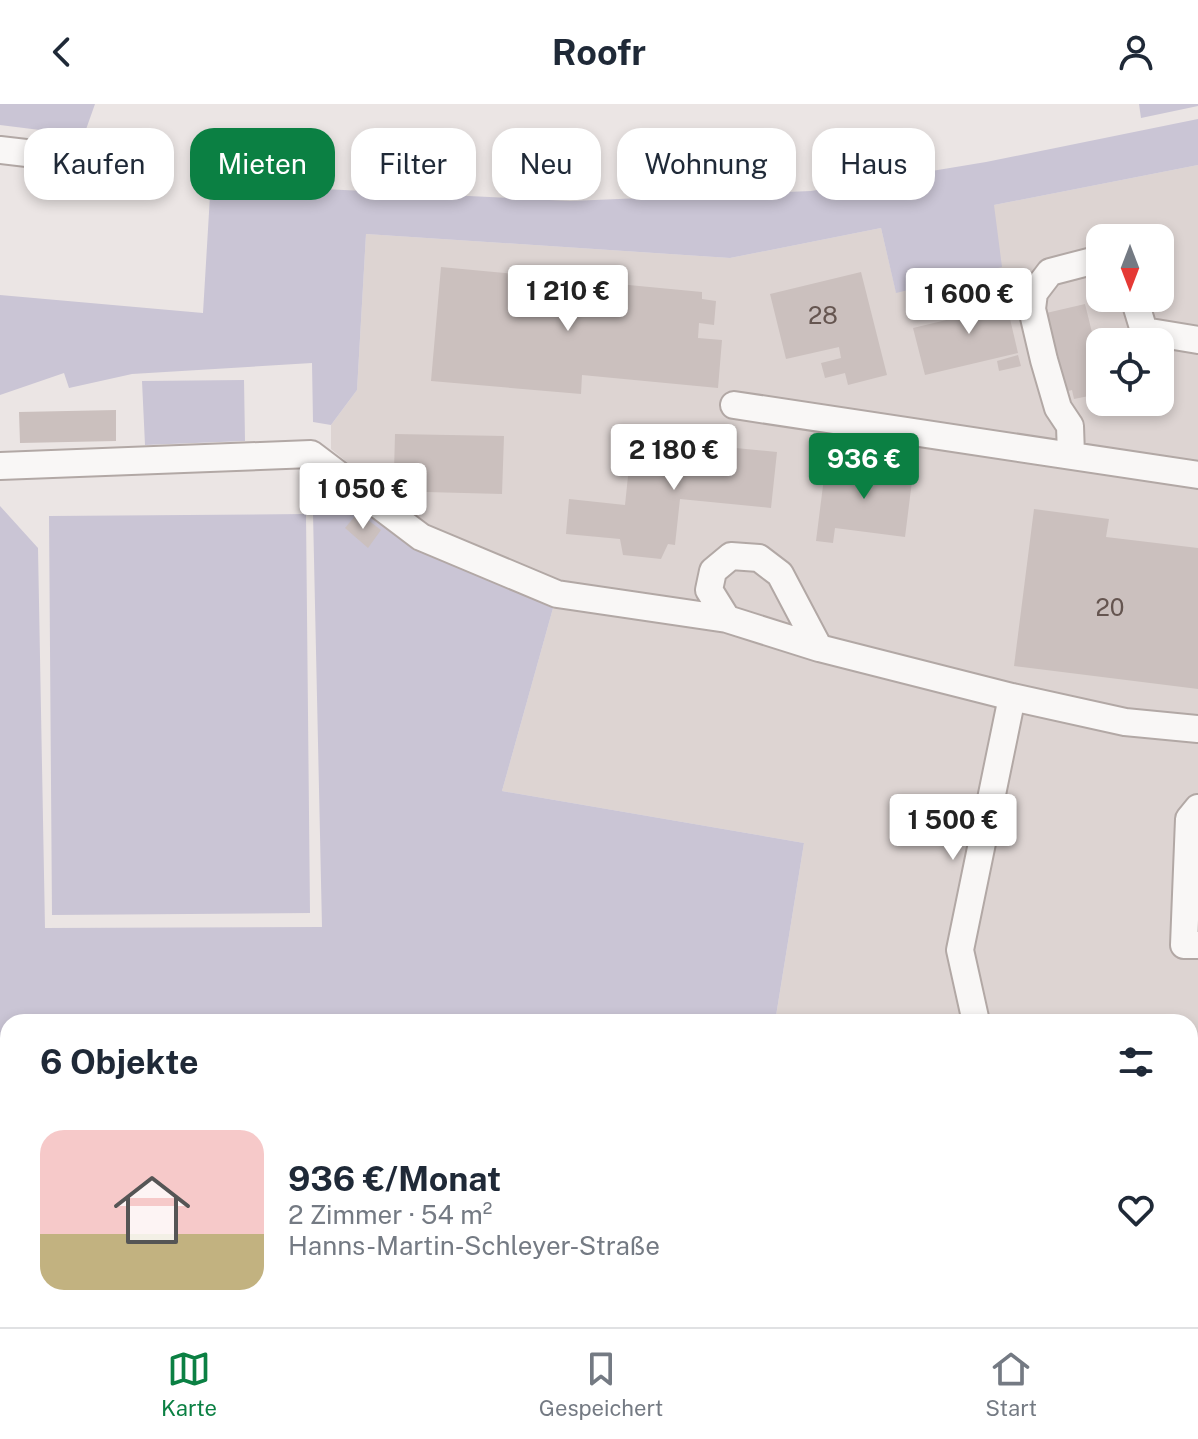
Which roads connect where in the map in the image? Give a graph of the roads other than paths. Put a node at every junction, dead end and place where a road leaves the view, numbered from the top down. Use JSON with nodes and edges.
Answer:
{"nodes":[{"id":1,"x":0,"y":150,"type":"edge"},
{"id":2,"x":24,"y":153,"type":"edge"},
{"id":3,"x":1086,"y":263,"type":"edge"},
{"id":4,"x":1138,"y":312,"type":"edge"},
{"id":5,"x":1198,"y":340,"type":"edge"},
{"id":6,"x":734,"y":405,"type":"dead end"},
{"id":7,"x":1071,"y":455,"type":"junction"},
{"id":8,"x":0,"y":466,"type":"edge"},
{"id":9,"x":1198,"y":475,"type":"edge"},
{"id":10,"x":727,"y":619,"type":"junction"},
{"id":11,"x":819,"y":648,"type":"junction"},
{"id":12,"x":1012,"y":697,"type":"junction"},
{"id":13,"x":1198,"y":729,"type":"edge"},
{"id":14,"x":1198,"y":808,"type":"edge"},
{"id":15,"x":1198,"y":945,"type":"edge"},
{"id":16,"x":974,"y":1014,"type":"edge"}],
"edges":[{"from":1,"to":2,"type":"street"},
{"from":3,"to":7,"type":"street"},
{"from":4,"to":5,"type":"street"},
{"from":6,"to":7,"type":"street"},
{"from":7,"to":9,"type":"street"},
{"from":8,"to":10,"type":"street"},
{"from":10,"to":11,"type":"street"},
{"from":10,"to":11,"type":"street"},
{"from":11,"to":12,"type":"street"},
{"from":12,"to":13,"type":"street"},
{"from":12,"to":16,"type":"street"},
{"from":14,"to":15,"type":"street"}]}
